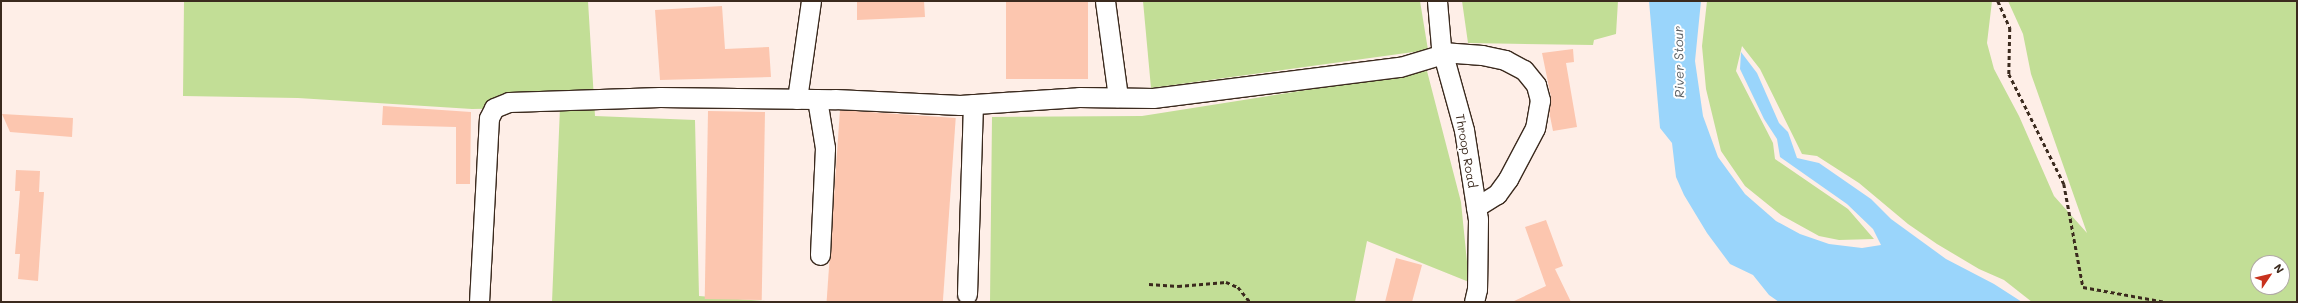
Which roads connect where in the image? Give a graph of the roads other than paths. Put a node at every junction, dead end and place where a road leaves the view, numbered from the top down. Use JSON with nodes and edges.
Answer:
{"nodes":[{"id":1,"x":811,"y":1,"type":"edge"},
{"id":2,"x":1105,"y":1,"type":"edge"},
{"id":3,"x":1437,"y":1,"type":"edge"},
{"id":4,"x":1443,"y":53,"type":"junction"},
{"id":5,"x":1118,"y":97,"type":"junction"},
{"id":6,"x":797,"y":99,"type":"junction"},
{"id":7,"x":817,"y":99,"type":"junction"},
{"id":8,"x":973,"y":104,"type":"junction"},
{"id":9,"x":1476,"y":207,"type":"junction"},
{"id":10,"x":820,"y":255,"type":"dead end"},
{"id":11,"x":967,"y":294,"type":"dead end"},
{"id":12,"x":479,"y":302,"type":"edge"},
{"id":13,"x":1474,"y":302,"type":"edge"}],
"edges":[{"from":1,"to":6,"type":"street"},
{"from":2,"to":5,"type":"street"},
{"from":3,"to":4,"type":"street","name":"Throop Road"},
{"from":4,"to":5,"type":"street"},
{"from":4,"to":9,"type":"street","name":"Throop Road"},
{"from":4,"to":9,"type":"street"},
{"from":5,"to":8,"type":"street"},
{"from":6,"to":7,"type":"street"},
{"from":6,"to":12,"type":"street"},
{"from":7,"to":8,"type":"street"},
{"from":7,"to":10,"type":"street"},
{"from":8,"to":11,"type":"street"},
{"from":9,"to":13,"type":"street","name":"Throop Road"}]}
